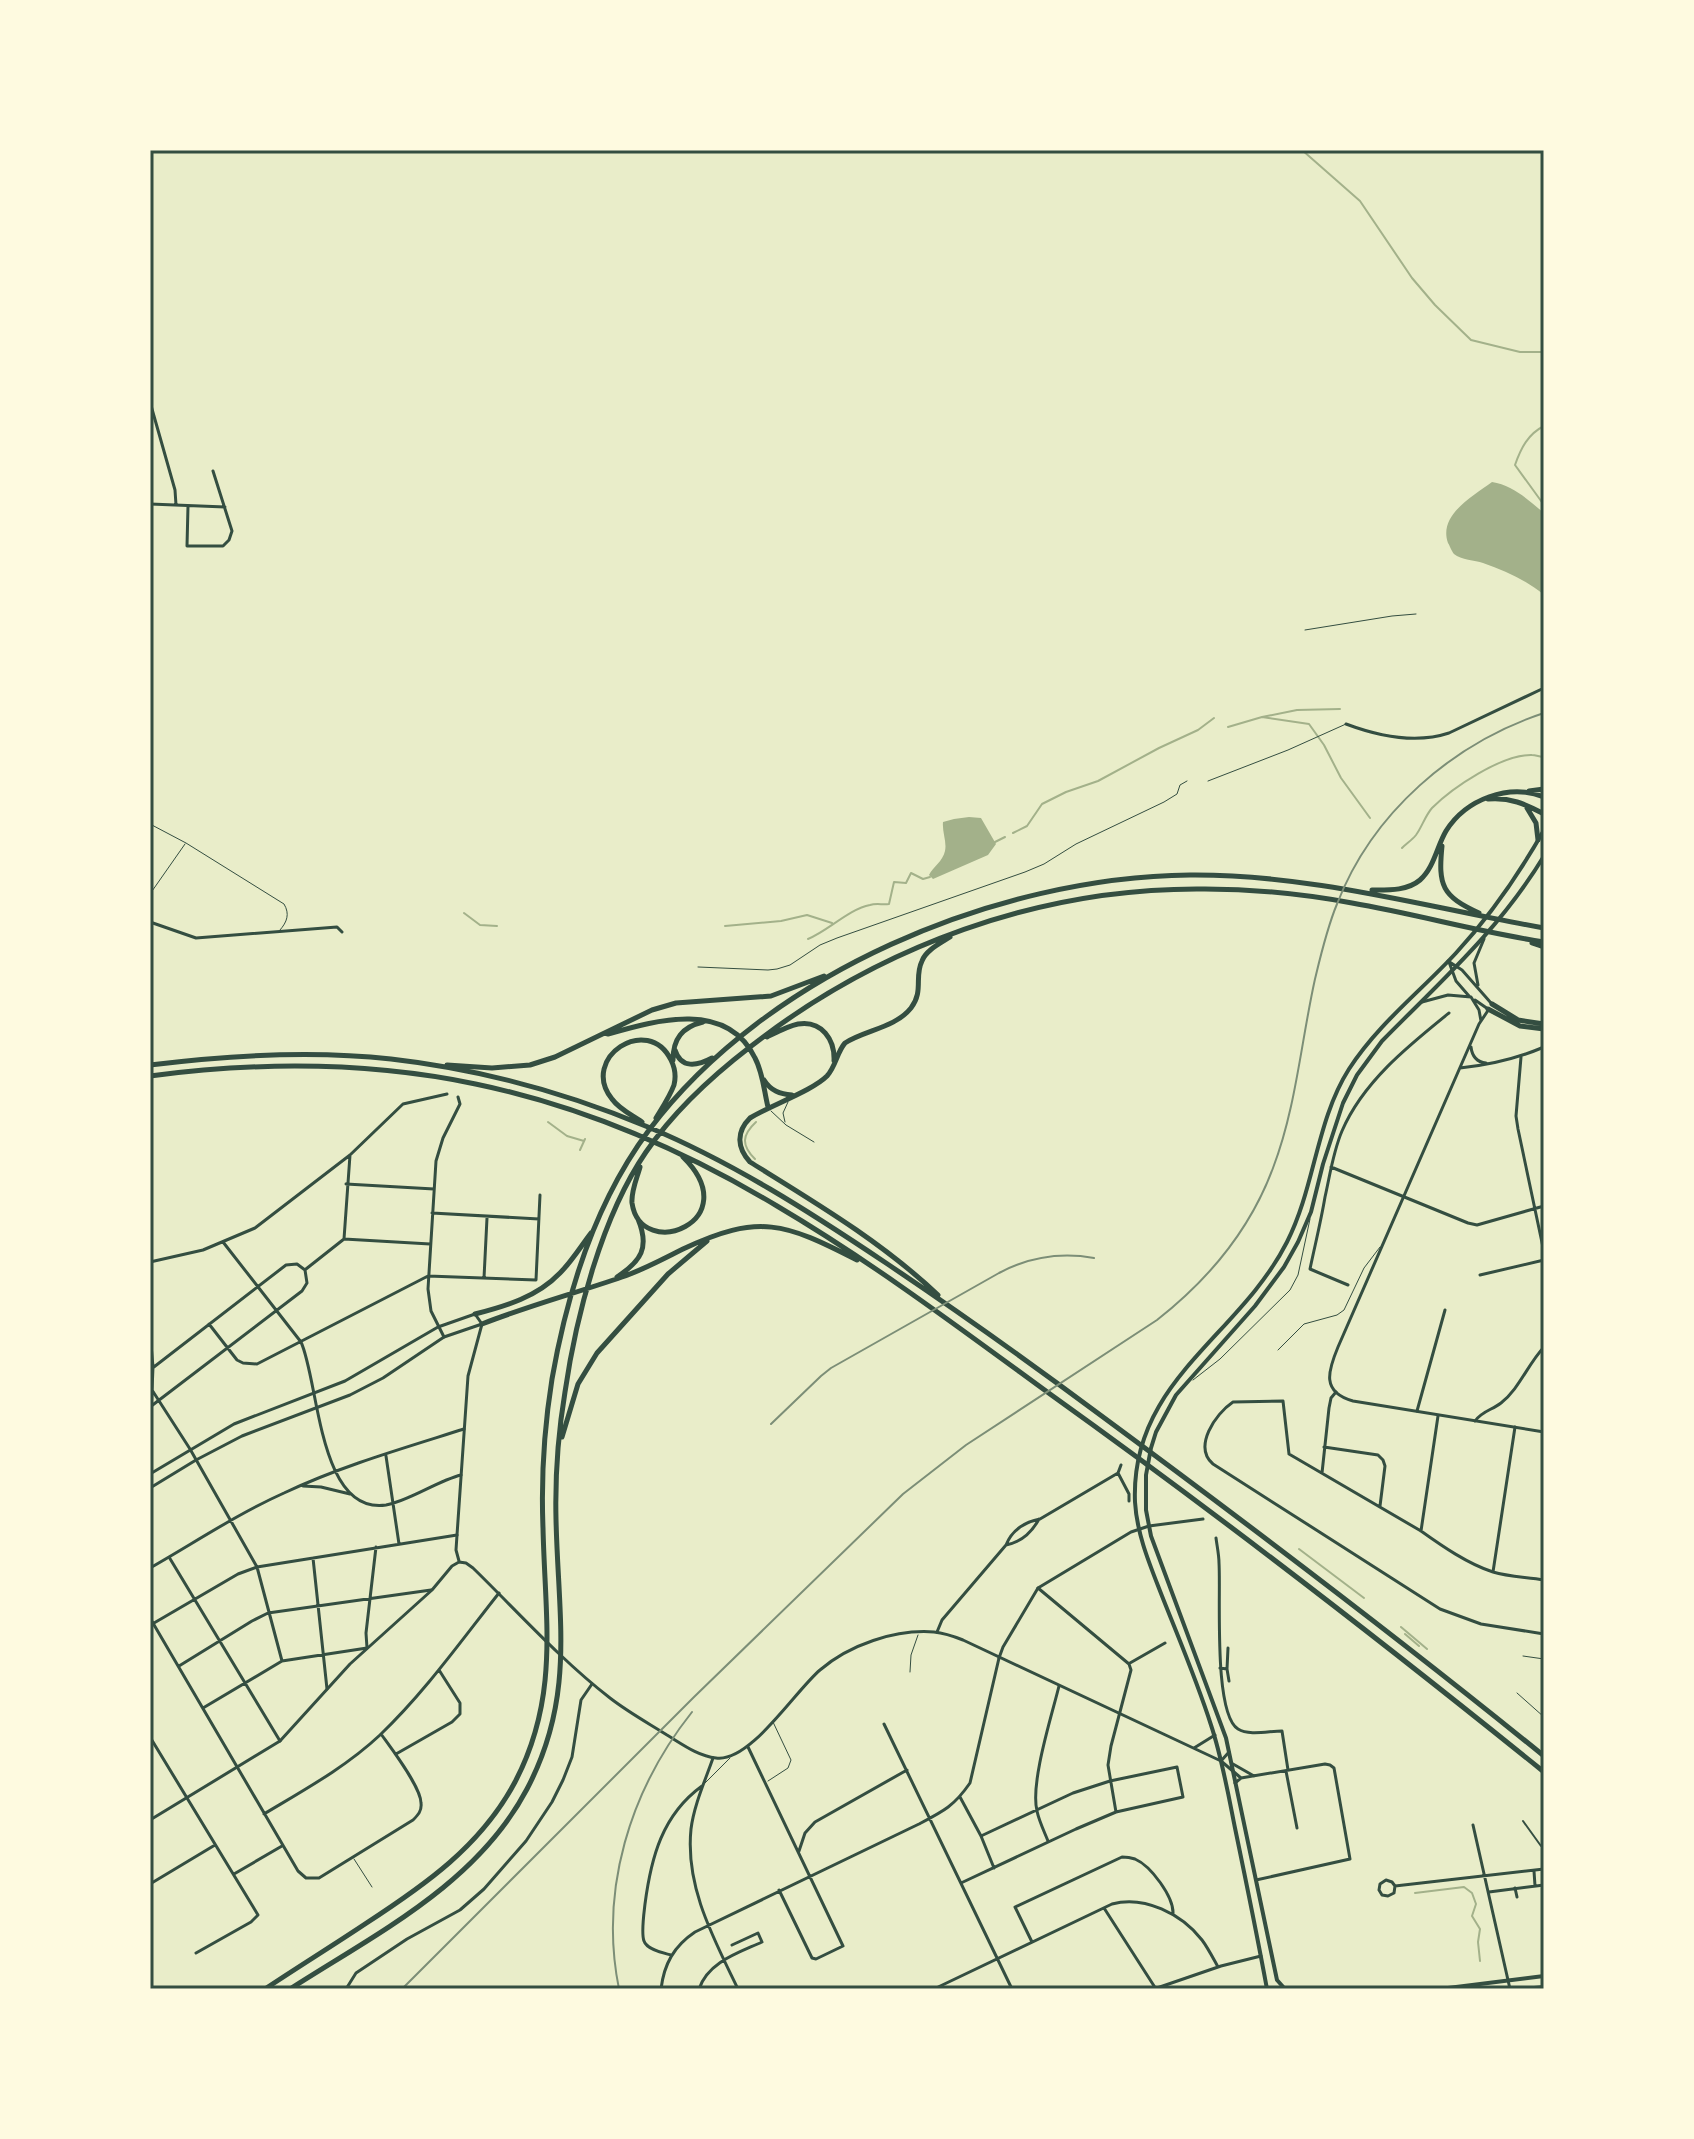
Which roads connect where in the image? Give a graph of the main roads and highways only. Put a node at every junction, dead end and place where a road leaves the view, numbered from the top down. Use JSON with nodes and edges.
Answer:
{"nodes":[{"id":1,"x":1544,"y":789,"type":"edge"},
{"id":2,"x":1522,"y":792,"type":"junction"},
{"id":3,"x":1544,"y":797,"type":"edge"},
{"id":4,"x":1483,"y":800,"type":"junction"},
{"id":5,"x":1524,"y":804,"type":"junction"},
{"id":6,"x":1544,"y":814,"type":"edge"},
{"id":7,"x":1544,"y":830,"type":"edge"},
{"id":8,"x":1443,"y":837,"type":"junction"},
{"id":9,"x":1538,"y":840,"type":"junction"},
{"id":10,"x":1544,"y":856,"type":"edge"},
{"id":11,"x":1384,"y":892,"type":"junction"},
{"id":12,"x":1465,"y":910,"type":"junction"},
{"id":13,"x":1544,"y":928,"type":"edge"},
{"id":14,"x":956,"y":932,"type":"junction"},
{"id":15,"x":1544,"y":945,"type":"edge"},
{"id":16,"x":843,"y":968,"type":"junction"},
{"id":17,"x":1490,"y":1007,"type":"road end"},
{"id":18,"x":715,"y":1023,"type":"junction"},
{"id":19,"x":1544,"y":1026,"type":"edge"},
{"id":20,"x":596,"y":1038,"type":"junction"},
{"id":21,"x":758,"y":1041,"type":"junction"},
{"id":22,"x":674,"y":1045,"type":"junction"},
{"id":23,"x":721,"y":1053,"type":"junction"},
{"id":24,"x":409,"y":1061,"type":"junction"},
{"id":25,"x":150,"y":1065,"type":"edge"},
{"id":26,"x":833,"y":1066,"type":"junction"},
{"id":27,"x":674,"y":1068,"type":"junction"},
{"id":28,"x":761,"y":1075,"type":"junction"},
{"id":29,"x":150,"y":1076,"type":"edge"},
{"id":30,"x":793,"y":1095,"type":"junction"},
{"id":31,"x":768,"y":1107,"type":"junction"},
{"id":32,"x":632,"y":1118,"type":"junction"},
{"id":33,"x":649,"y":1129,"type":"junction"},
{"id":34,"x":673,"y":1149,"type":"junction"},
{"id":35,"x":644,"y":1154,"type":"junction"},
{"id":36,"x":636,"y":1215,"type":"junction"},
{"id":37,"x":596,"y":1225,"type":"junction"},
{"id":38,"x":715,"y":1235,"type":"junction"},
{"id":39,"x":878,"y":1270,"type":"junction"},
{"id":40,"x":609,"y":1281,"type":"junction"},
{"id":41,"x":920,"y":1282,"type":"junction"},
{"id":42,"x":491,"y":1310,"type":"junction"},
{"id":43,"x":475,"y":1314,"type":"road end"},
{"id":44,"x":558,"y":1450,"type":"junction"},
{"id":45,"x":1544,"y":1756,"type":"edge"},
{"id":46,"x":1544,"y":1773,"type":"edge"},
{"id":47,"x":1544,"y":1976,"type":"edge"},
{"id":48,"x":1544,"y":1987,"type":"edge"},
{"id":49,"x":265,"y":1989,"type":"edge"},
{"id":50,"x":290,"y":1989,"type":"edge"},
{"id":51,"x":1267,"y":1989,"type":"edge"},
{"id":52,"x":1282,"y":1989,"type":"edge"},
{"id":53,"x":1440,"y":1989,"type":"edge"},
{"id":54,"x":1523,"y":1989,"type":"edge"}],
"edges":[{"from":1,"to":2,"type":"highway"},
{"from":2,"to":3,"type":"highway"},
{"from":2,"to":4,"type":"highway"},
{"from":4,"to":5,"type":"highway"},
{"from":4,"to":8,"type":"highway"},
{"from":5,"to":6,"type":"highway"},
{"from":5,"to":9,"type":"highway"},
{"from":7,"to":9,"type":"main road"},
{"from":8,"to":11,"type":"highway"},
{"from":8,"to":12,"type":"highway"},
{"from":9,"to":51,"type":"main road"},
{"from":10,"to":52,"type":"main road"},
{"from":11,"to":12,"type":"highway"},
{"from":11,"to":16,"type":"highway"},
{"from":12,"to":13,"type":"highway"},
{"from":14,"to":15,"type":"highway"},
{"from":14,"to":21,"type":"highway"},
{"from":14,"to":26,"type":"highway"},
{"from":16,"to":20,"type":"highway"},
{"from":16,"to":23,"type":"highway"},
{"from":17,"to":19,"type":"highway"},
{"from":18,"to":20,"type":"highway"},
{"from":18,"to":22,"type":"highway"},
{"from":18,"to":28,"type":"highway"},
{"from":20,"to":24,"type":"highway"},
{"from":21,"to":26,"type":"highway"},
{"from":21,"to":35,"type":"highway"},
{"from":22,"to":23,"type":"highway"},
{"from":22,"to":27,"type":"highway"},
{"from":23,"to":33,"type":"highway"},
{"from":24,"to":25,"type":"highway"},
{"from":24,"to":32,"type":"highway"},
{"from":26,"to":30,"type":"highway"},
{"from":27,"to":32,"type":"highway"},
{"from":27,"to":33,"type":"highway"},
{"from":28,"to":30,"type":"highway"},
{"from":28,"to":31,"type":"highway"},
{"from":29,"to":34,"type":"highway"},
{"from":30,"to":31,"type":"highway"},
{"from":31,"to":41,"type":"highway"},
{"from":32,"to":33,"type":"highway"},
{"from":33,"to":37,"type":"highway"},
{"from":33,"to":41,"type":"highway"},
{"from":34,"to":36,"type":"highway"},
{"from":34,"to":39,"type":"highway"},
{"from":35,"to":36,"type":"highway"},
{"from":35,"to":44,"type":"highway"},
{"from":36,"to":40,"type":"highway"},
{"from":37,"to":42,"type":"highway"},
{"from":37,"to":49,"type":"highway"},
{"from":38,"to":39,"type":"highway"},
{"from":38,"to":40,"type":"highway"},
{"from":38,"to":44,"type":"highway"},
{"from":39,"to":46,"type":"highway"},
{"from":40,"to":42,"type":"highway"},
{"from":41,"to":45,"type":"highway"},
{"from":42,"to":43,"type":"highway"},
{"from":44,"to":50,"type":"highway"},
{"from":47,"to":53,"type":"main road"},
{"from":48,"to":54,"type":"main road"}]}
